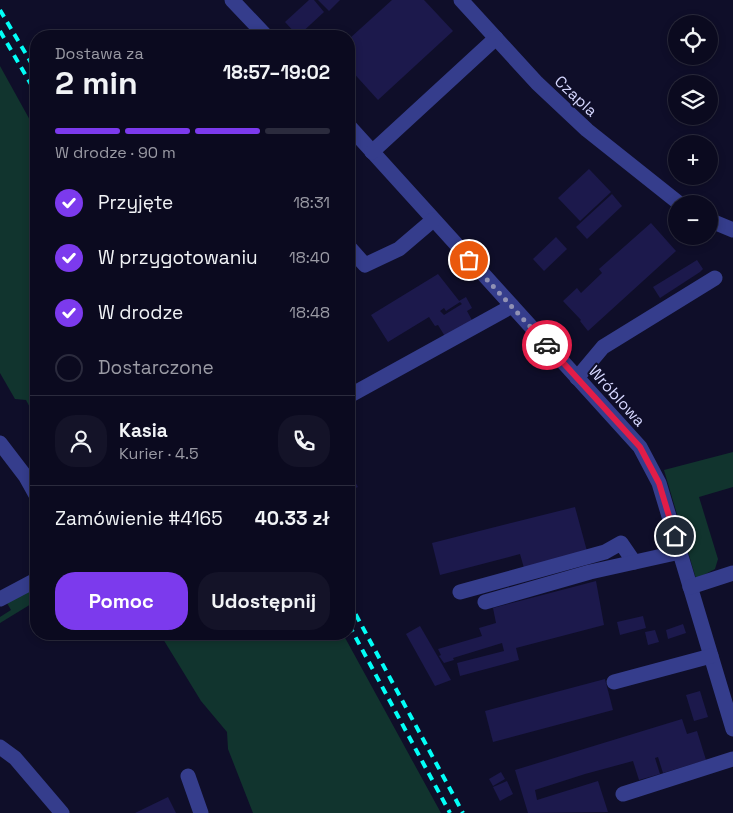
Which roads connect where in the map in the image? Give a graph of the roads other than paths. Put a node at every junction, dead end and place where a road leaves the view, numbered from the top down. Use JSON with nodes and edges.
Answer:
{"nodes":[{"id":1,"x":232,"y":0,"type":"edge"},
{"id":2,"x":461,"y":0,"type":"edge"},
{"id":3,"x":260,"y":30,"type":"edge"},
{"id":4,"x":496,"y":38,"type":"junction"},
{"id":5,"x":355,"y":133,"type":"edge"},
{"id":6,"x":372,"y":152,"type":"junction"},
{"id":7,"x":669,"y":195,"type":"edge"},
{"id":8,"x":433,"y":220,"type":"junction"},
{"id":9,"x":718,"y":224,"type":"edge"},
{"id":10,"x":733,"y":230,"type":"edge"},
{"id":11,"x":355,"y":254,"type":"edge"},
{"id":12,"x":715,"y":278,"type":"dead end"},
{"id":13,"x":512,"y":306,"type":"junction"},
{"id":14,"x":577,"y":378,"type":"junction"},
{"id":15,"x":355,"y":393,"type":"edge"},
{"id":16,"x":0,"y":443,"type":"edge"},
{"id":17,"x":30,"y":484,"type":"edge"},
{"id":18,"x":680,"y":552,"type":"junction"},
{"id":19,"x":634,"y":562,"type":"junction"},
{"id":20,"x":733,"y":573,"type":"edge"},
{"id":21,"x":30,"y":583,"type":"edge"},
{"id":22,"x":690,"y":587,"type":"junction"},
{"id":23,"x":460,"y":592,"type":"dead end"},
{"id":24,"x":0,"y":599,"type":"edge"},
{"id":25,"x":485,"y":602,"type":"dead end"},
{"id":26,"x":711,"y":656,"type":"junction"},
{"id":27,"x":614,"y":682,"type":"dead end"},
{"id":28,"x":733,"y":729,"type":"edge"},
{"id":29,"x":0,"y":747,"type":"edge"},
{"id":30,"x":733,"y":759,"type":"edge"},
{"id":31,"x":188,"y":776,"type":"dead end"},
{"id":32,"x":623,"y":794,"type":"dead end"},
{"id":33,"x":62,"y":813,"type":"edge"},
{"id":34,"x":201,"y":813,"type":"edge"}],
"edges":[{"from":1,"to":3,"type":"street"},
{"from":2,"to":4,"type":"street","name":"Czapla"},
{"from":4,"to":6,"type":"street"},
{"from":4,"to":7,"type":"street","name":"Czapla"},
{"from":5,"to":6,"type":"street","name":"Wróblowa"},
{"from":6,"to":8,"type":"street","name":"Wróblowa"},
{"from":8,"to":11,"type":"street"},
{"from":8,"to":13,"type":"street","name":"Wróblowa"},
{"from":9,"to":10,"type":"street"},
{"from":12,"to":14,"type":"street"},
{"from":13,"to":14,"type":"street","name":"Wróblowa"},
{"from":13,"to":15,"type":"street"},
{"from":14,"to":18,"type":"street","name":"Wróblowa"},
{"from":16,"to":17,"type":"street"},
{"from":18,"to":19,"type":"street"},
{"from":18,"to":22,"type":"street","name":"Wróblowa"},
{"from":19,"to":23,"type":"street"},
{"from":19,"to":25,"type":"street"},
{"from":20,"to":22,"type":"street"},
{"from":21,"to":24,"type":"street"},
{"from":22,"to":26,"type":"street","name":"Wróblowa"},
{"from":26,"to":27,"type":"street"},
{"from":26,"to":28,"type":"street","name":"Wróblowa"},
{"from":29,"to":33,"type":"street"},
{"from":30,"to":32,"type":"street"},
{"from":31,"to":34,"type":"street"}]}
